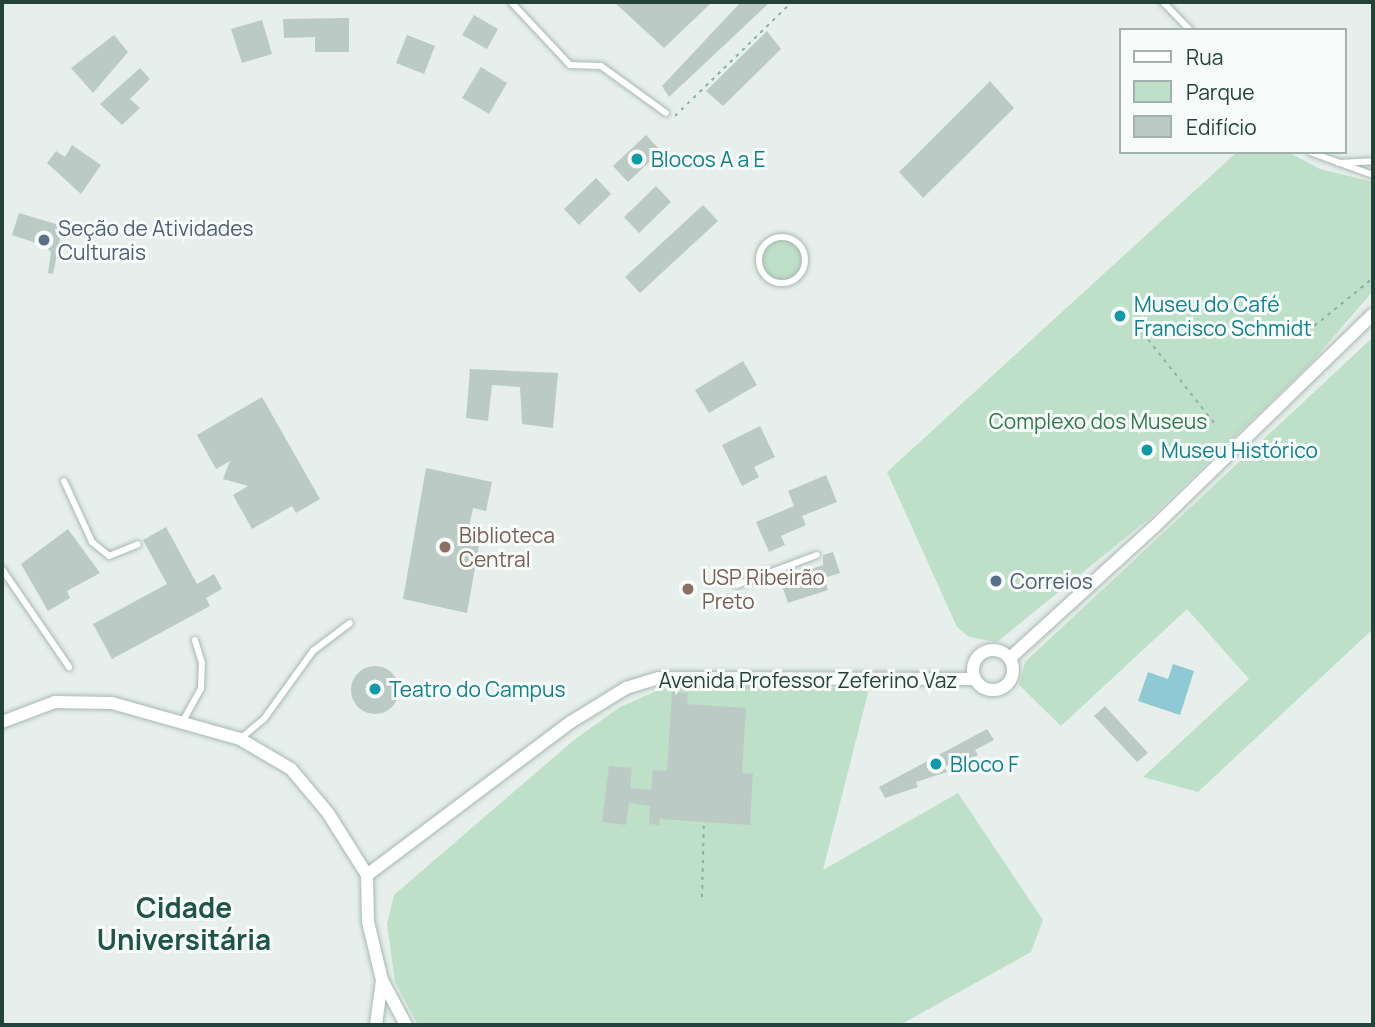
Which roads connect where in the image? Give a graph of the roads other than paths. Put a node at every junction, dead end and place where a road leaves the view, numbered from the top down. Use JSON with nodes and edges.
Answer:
{"nodes":[{"id":1,"x":511,"y":2,"type":"edge"},
{"id":2,"x":1163,"y":2,"type":"edge"},
{"id":3,"x":1188,"y":28,"type":"edge"},
{"id":4,"x":669,"y":116,"type":"road end"},
{"id":5,"x":1314,"y":154,"type":"edge"},
{"id":6,"x":1373,"y":161,"type":"edge"},
{"id":7,"x":1331,"y":162,"type":"junction"},
{"id":8,"x":1373,"y":176,"type":"edge"},
{"id":9,"x":800,"y":245,"type":"joint"},
{"id":10,"x":1373,"y":314,"type":"edge"},
{"id":11,"x":64,"y":481,"type":"dead end"},
{"id":12,"x":138,"y":544,"type":"dead end"},
{"id":13,"x":817,"y":555,"type":"dead end"},
{"id":14,"x":2,"y":569,"type":"edge"},
{"id":15,"x":737,"y":585,"type":"dead end"},
{"id":16,"x":350,"y":623,"type":"dead end"},
{"id":17,"x":195,"y":640,"type":"dead end"},
{"id":18,"x":1010,"y":658,"type":"junction"},
{"id":19,"x":69,"y":667,"type":"dead end"},
{"id":20,"x":974,"y":679,"type":"junction"},
{"id":21,"x":183,"y":721,"type":"junction"},
{"id":22,"x":2,"y":722,"type":"edge"},
{"id":23,"x":240,"y":739,"type":"junction"},
{"id":24,"x":367,"y":875,"type":"junction"},
{"id":25,"x":382,"y":980,"type":"junction"},
{"id":26,"x":376,"y":1025,"type":"edge"},
{"id":27,"x":406,"y":1025,"type":"edge"}],
"edges":[{"from":1,"to":4,"type":"lane"},
{"from":2,"to":3,"type":"lane"},
{"from":5,"to":7,"type":"lane"},
{"from":6,"to":7,"type":"lane"},
{"from":7,"to":8,"type":"lane"},
{"from":9,"to":9,"type":"lane"},
{"from":10,"to":18,"type":"street"},
{"from":11,"to":12,"type":"lane"},
{"from":13,"to":15,"type":"lane"},
{"from":14,"to":19,"type":"lane"},
{"from":16,"to":23,"type":"lane"},
{"from":17,"to":21,"type":"lane"},
{"from":18,"to":20,"type":"street"},
{"from":18,"to":20,"type":"street"},
{"from":20,"to":24,"type":"street","name":"Avenida Professor Zeferino Vaz"},
{"from":21,"to":22,"type":"street"},
{"from":21,"to":23,"type":"street"},
{"from":23,"to":24,"type":"street"},
{"from":24,"to":25,"type":"street"},
{"from":25,"to":26,"type":"street"},
{"from":25,"to":27,"type":"street"}]}
